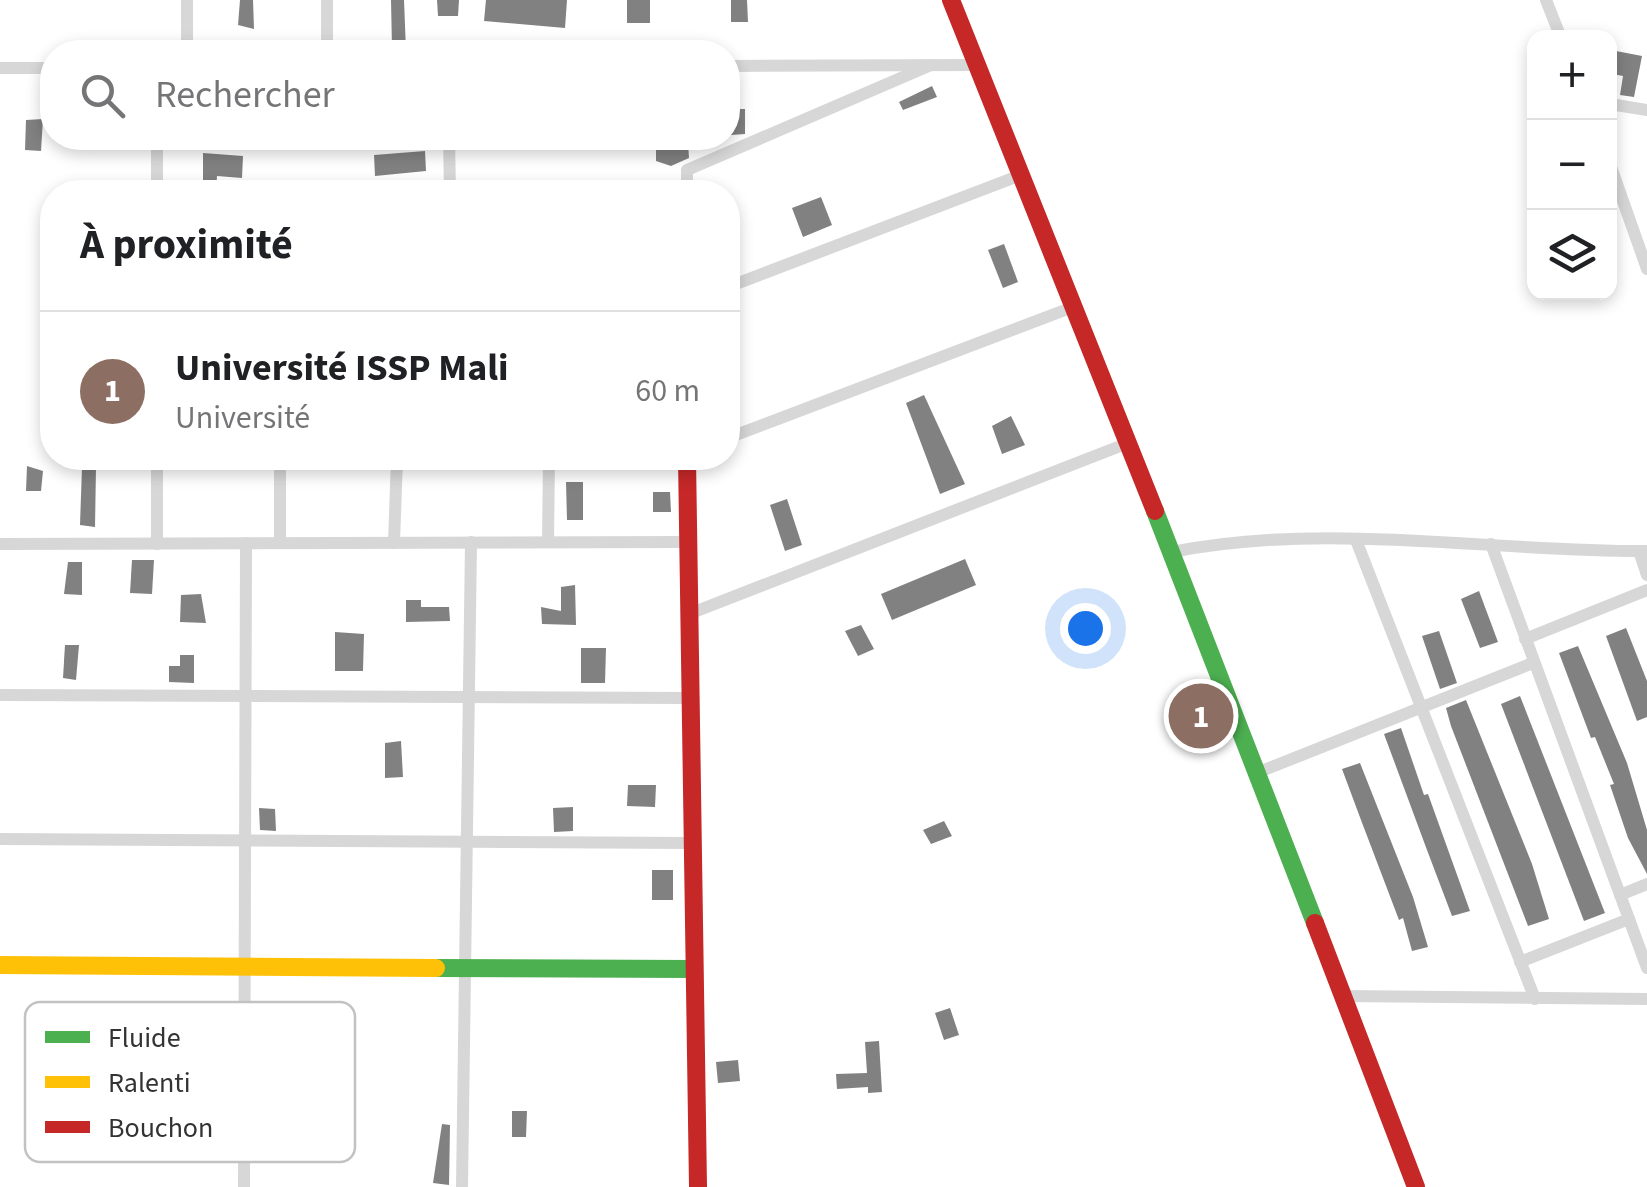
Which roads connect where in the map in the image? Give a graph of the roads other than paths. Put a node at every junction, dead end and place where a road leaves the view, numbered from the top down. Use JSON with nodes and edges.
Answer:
{"nodes":[{"id":1,"x":187,"y":0,"type":"edge"},
{"id":2,"x":326,"y":0,"type":"edge"},
{"id":3,"x":951,"y":0,"type":"edge"},
{"id":4,"x":1546,"y":0,"type":"edge"},
{"id":5,"x":1558,"y":30,"type":"edge"},
{"id":6,"x":187,"y":40,"type":"edge"},
{"id":7,"x":326,"y":40,"type":"edge"},
{"id":8,"x":930,"y":65,"type":"junction"},
{"id":9,"x":977,"y":65,"type":"junction"},
{"id":10,"x":740,"y":66,"type":"edge"},
{"id":11,"x":0,"y":68,"type":"edge"},
{"id":12,"x":40,"y":68,"type":"edge"},
{"id":13,"x":1617,"y":105,"type":"edge"},
{"id":14,"x":1647,"y":110,"type":"edge"},
{"id":15,"x":740,"y":147,"type":"edge"},
{"id":16,"x":157,"y":150,"type":"edge"},
{"id":17,"x":449,"y":150,"type":"edge"},
{"id":18,"x":733,"y":150,"type":"edge"},
{"id":19,"x":1021,"y":174,"type":"junction"},
{"id":20,"x":157,"y":180,"type":"edge"},
{"id":21,"x":450,"y":180,"type":"edge"},
{"id":22,"x":687,"y":180,"type":"edge"},
{"id":23,"x":1617,"y":184,"type":"edge"},
{"id":24,"x":1647,"y":269,"type":"edge"},
{"id":25,"x":740,"y":282,"type":"edge"},
{"id":26,"x":1074,"y":307,"type":"junction"},
{"id":27,"x":740,"y":433,"type":"edge"},
{"id":28,"x":1128,"y":443,"type":"junction"},
{"id":29,"x":158,"y":470,"type":"edge"},
{"id":30,"x":280,"y":470,"type":"edge"},
{"id":31,"x":396,"y":470,"type":"edge"},
{"id":32,"x":549,"y":470,"type":"edge"},
{"id":33,"x":688,"y":470,"type":"edge"},
{"id":34,"x":1356,"y":540,"type":"junction"},
{"id":35,"x":394,"y":542,"type":"junction"},
{"id":36,"x":471,"y":542,"type":"junction"},
{"id":37,"x":548,"y":542,"type":"junction"},
{"id":38,"x":688,"y":542,"type":"junction"},
{"id":39,"x":246,"y":543,"type":"junction"},
{"id":40,"x":280,"y":543,"type":"junction"},
{"id":41,"x":0,"y":544,"type":"edge"},
{"id":42,"x":158,"y":544,"type":"junction"},
{"id":43,"x":1491,"y":544,"type":"junction"},
{"id":44,"x":1172,"y":552,"type":"junction"},
{"id":45,"x":1643,"y":552,"type":"edge"},
{"id":46,"x":1647,"y":575,"type":"edge"},
{"id":47,"x":1647,"y":590,"type":"edge"},
{"id":48,"x":689,"y":614,"type":"junction"},
{"id":49,"x":1525,"y":640,"type":"junction"},
{"id":50,"x":1534,"y":664,"type":"junction"},
{"id":51,"x":0,"y":695,"type":"edge"},
{"id":52,"x":246,"y":696,"type":"junction"},
{"id":53,"x":469,"y":697,"type":"junction"},
{"id":54,"x":690,"y":698,"type":"junction"},
{"id":55,"x":1420,"y":706,"type":"junction"},
{"id":56,"x":1254,"y":774,"type":"junction"},
{"id":57,"x":0,"y":839,"type":"edge"},
{"id":58,"x":245,"y":841,"type":"junction"},
{"id":59,"x":467,"y":842,"type":"junction"},
{"id":60,"x":692,"y":843,"type":"junction"},
{"id":61,"x":1647,"y":884,"type":"edge"},
{"id":62,"x":1620,"y":895,"type":"junction"},
{"id":63,"x":1630,"y":919,"type":"junction"},
{"id":64,"x":1520,"y":962,"type":"junction"},
{"id":65,"x":0,"y":965,"type":"edge"},
{"id":66,"x":244,"y":966,"type":"junction"},
{"id":67,"x":465,"y":968,"type":"junction"},
{"id":68,"x":694,"y":968,"type":"junction"},
{"id":69,"x":1647,"y":968,"type":"edge"},
{"id":70,"x":1341,"y":996,"type":"junction"},
{"id":71,"x":1535,"y":999,"type":"junction"},
{"id":72,"x":1647,"y":999,"type":"edge"},
{"id":73,"x":244,"y":1002,"type":"edge"},
{"id":74,"x":462,"y":1187,"type":"edge"},
{"id":75,"x":698,"y":1187,"type":"edge"},
{"id":76,"x":1416,"y":1187,"type":"edge"}],
"edges":[{"from":1,"to":6,"type":"street"},
{"from":2,"to":7,"type":"street"},
{"from":3,"to":9,"type":"street"},
{"from":4,"to":5,"type":"street"},
{"from":8,"to":9,"type":"street"},
{"from":8,"to":10,"type":"street"},
{"from":8,"to":15,"type":"street"},
{"from":9,"to":19,"type":"street"},
{"from":11,"to":12,"type":"street"},
{"from":13,"to":14,"type":"street"},
{"from":16,"to":20,"type":"street"},
{"from":17,"to":21,"type":"street"},
{"from":18,"to":22,"type":"street"},
{"from":19,"to":25,"type":"street"},
{"from":19,"to":26,"type":"street"},
{"from":23,"to":24,"type":"street"},
{"from":26,"to":27,"type":"street"},
{"from":26,"to":28,"type":"street"},
{"from":28,"to":44,"type":"street"},
{"from":28,"to":48,"type":"street"},
{"from":29,"to":42,"type":"street"},
{"from":30,"to":40,"type":"street"},
{"from":31,"to":35,"type":"street"},
{"from":32,"to":37,"type":"street"},
{"from":33,"to":38,"type":"street"},
{"from":34,"to":43,"type":"street"},
{"from":34,"to":44,"type":"street"},
{"from":34,"to":55,"type":"street"},
{"from":35,"to":36,"type":"street"},
{"from":35,"to":40,"type":"street"},
{"from":36,"to":37,"type":"street"},
{"from":36,"to":53,"type":"street"},
{"from":37,"to":38,"type":"street"},
{"from":38,"to":48,"type":"street"},
{"from":39,"to":40,"type":"street"},
{"from":39,"to":42,"type":"street"},
{"from":39,"to":52,"type":"street"},
{"from":41,"to":42,"type":"street"},
{"from":43,"to":45,"type":"street"},
{"from":43,"to":49,"type":"street"},
{"from":44,"to":56,"type":"street"},
{"from":45,"to":46,"type":"street"},
{"from":47,"to":49,"type":"street"},
{"from":48,"to":54,"type":"street"},
{"from":49,"to":50,"type":"street"},
{"from":50,"to":55,"type":"street"},
{"from":50,"to":62,"type":"street"},
{"from":51,"to":52,"type":"street"},
{"from":52,"to":53,"type":"street"},
{"from":52,"to":58,"type":"street"},
{"from":53,"to":54,"type":"street"},
{"from":53,"to":59,"type":"street"},
{"from":54,"to":60,"type":"street"},
{"from":55,"to":56,"type":"street"},
{"from":55,"to":64,"type":"street"},
{"from":56,"to":70,"type":"street"},
{"from":57,"to":58,"type":"street"},
{"from":58,"to":59,"type":"street"},
{"from":58,"to":66,"type":"street"},
{"from":59,"to":60,"type":"street"},
{"from":59,"to":67,"type":"street"},
{"from":60,"to":68,"type":"street"},
{"from":61,"to":62,"type":"street"},
{"from":62,"to":63,"type":"street"},
{"from":63,"to":64,"type":"street"},
{"from":63,"to":69,"type":"street"},
{"from":64,"to":71,"type":"street"},
{"from":65,"to":66,"type":"street"},
{"from":66,"to":67,"type":"street"},
{"from":66,"to":73,"type":"street"},
{"from":67,"to":68,"type":"street"},
{"from":67,"to":74,"type":"street"},
{"from":68,"to":75,"type":"street"},
{"from":70,"to":71,"type":"street"},
{"from":70,"to":76,"type":"street"},
{"from":71,"to":72,"type":"street"}]}
